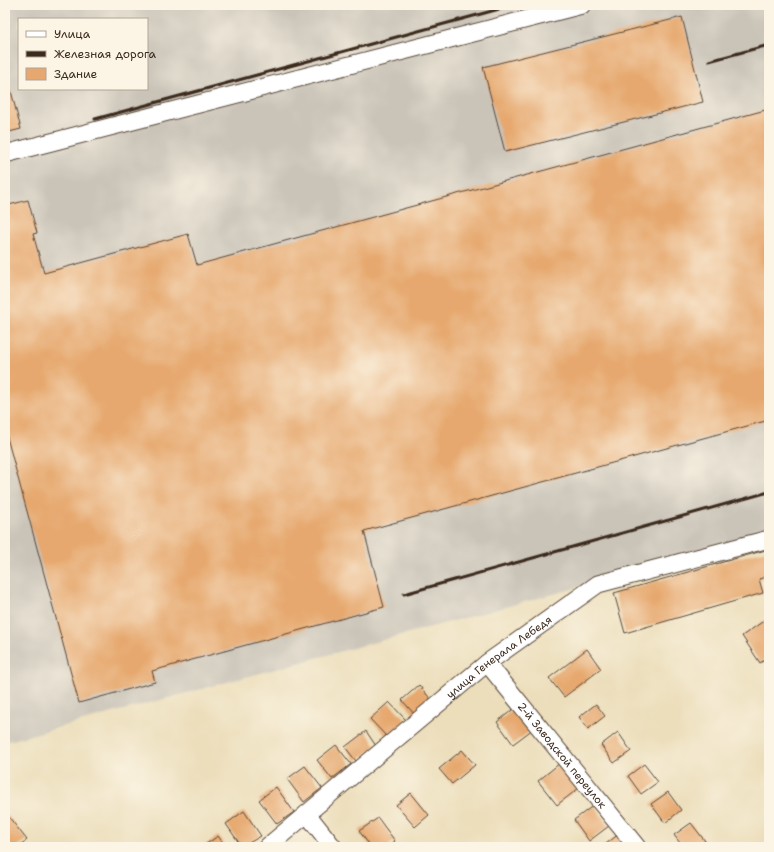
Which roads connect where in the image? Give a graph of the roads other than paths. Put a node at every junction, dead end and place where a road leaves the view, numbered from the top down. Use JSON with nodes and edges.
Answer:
{"nodes":[{"id":1,"x":582,"y":5,"type":"edge"},
{"id":2,"x":5,"y":154,"type":"edge"},
{"id":3,"x":769,"y":539,"type":"edge"},
{"id":4,"x":487,"y":663,"type":"junction"},
{"id":5,"x":307,"y":814,"type":"junction"},
{"id":6,"x":267,"y":847,"type":"edge"},
{"id":7,"x":333,"y":847,"type":"edge"},
{"id":8,"x":637,"y":847,"type":"edge"}],
"edges":[{"from":1,"to":2,"type":"street"},
{"from":3,"to":4,"type":"street","name":"улица Генерала Лебедя"},
{"from":4,"to":5,"type":"street","name":"улица Генерала Лебедя"},
{"from":4,"to":8,"type":"street","name":"2-й Заводской переулок"},
{"from":5,"to":6,"type":"street","name":"улица Генерала Лебедя"},
{"from":5,"to":7,"type":"street"}]}
